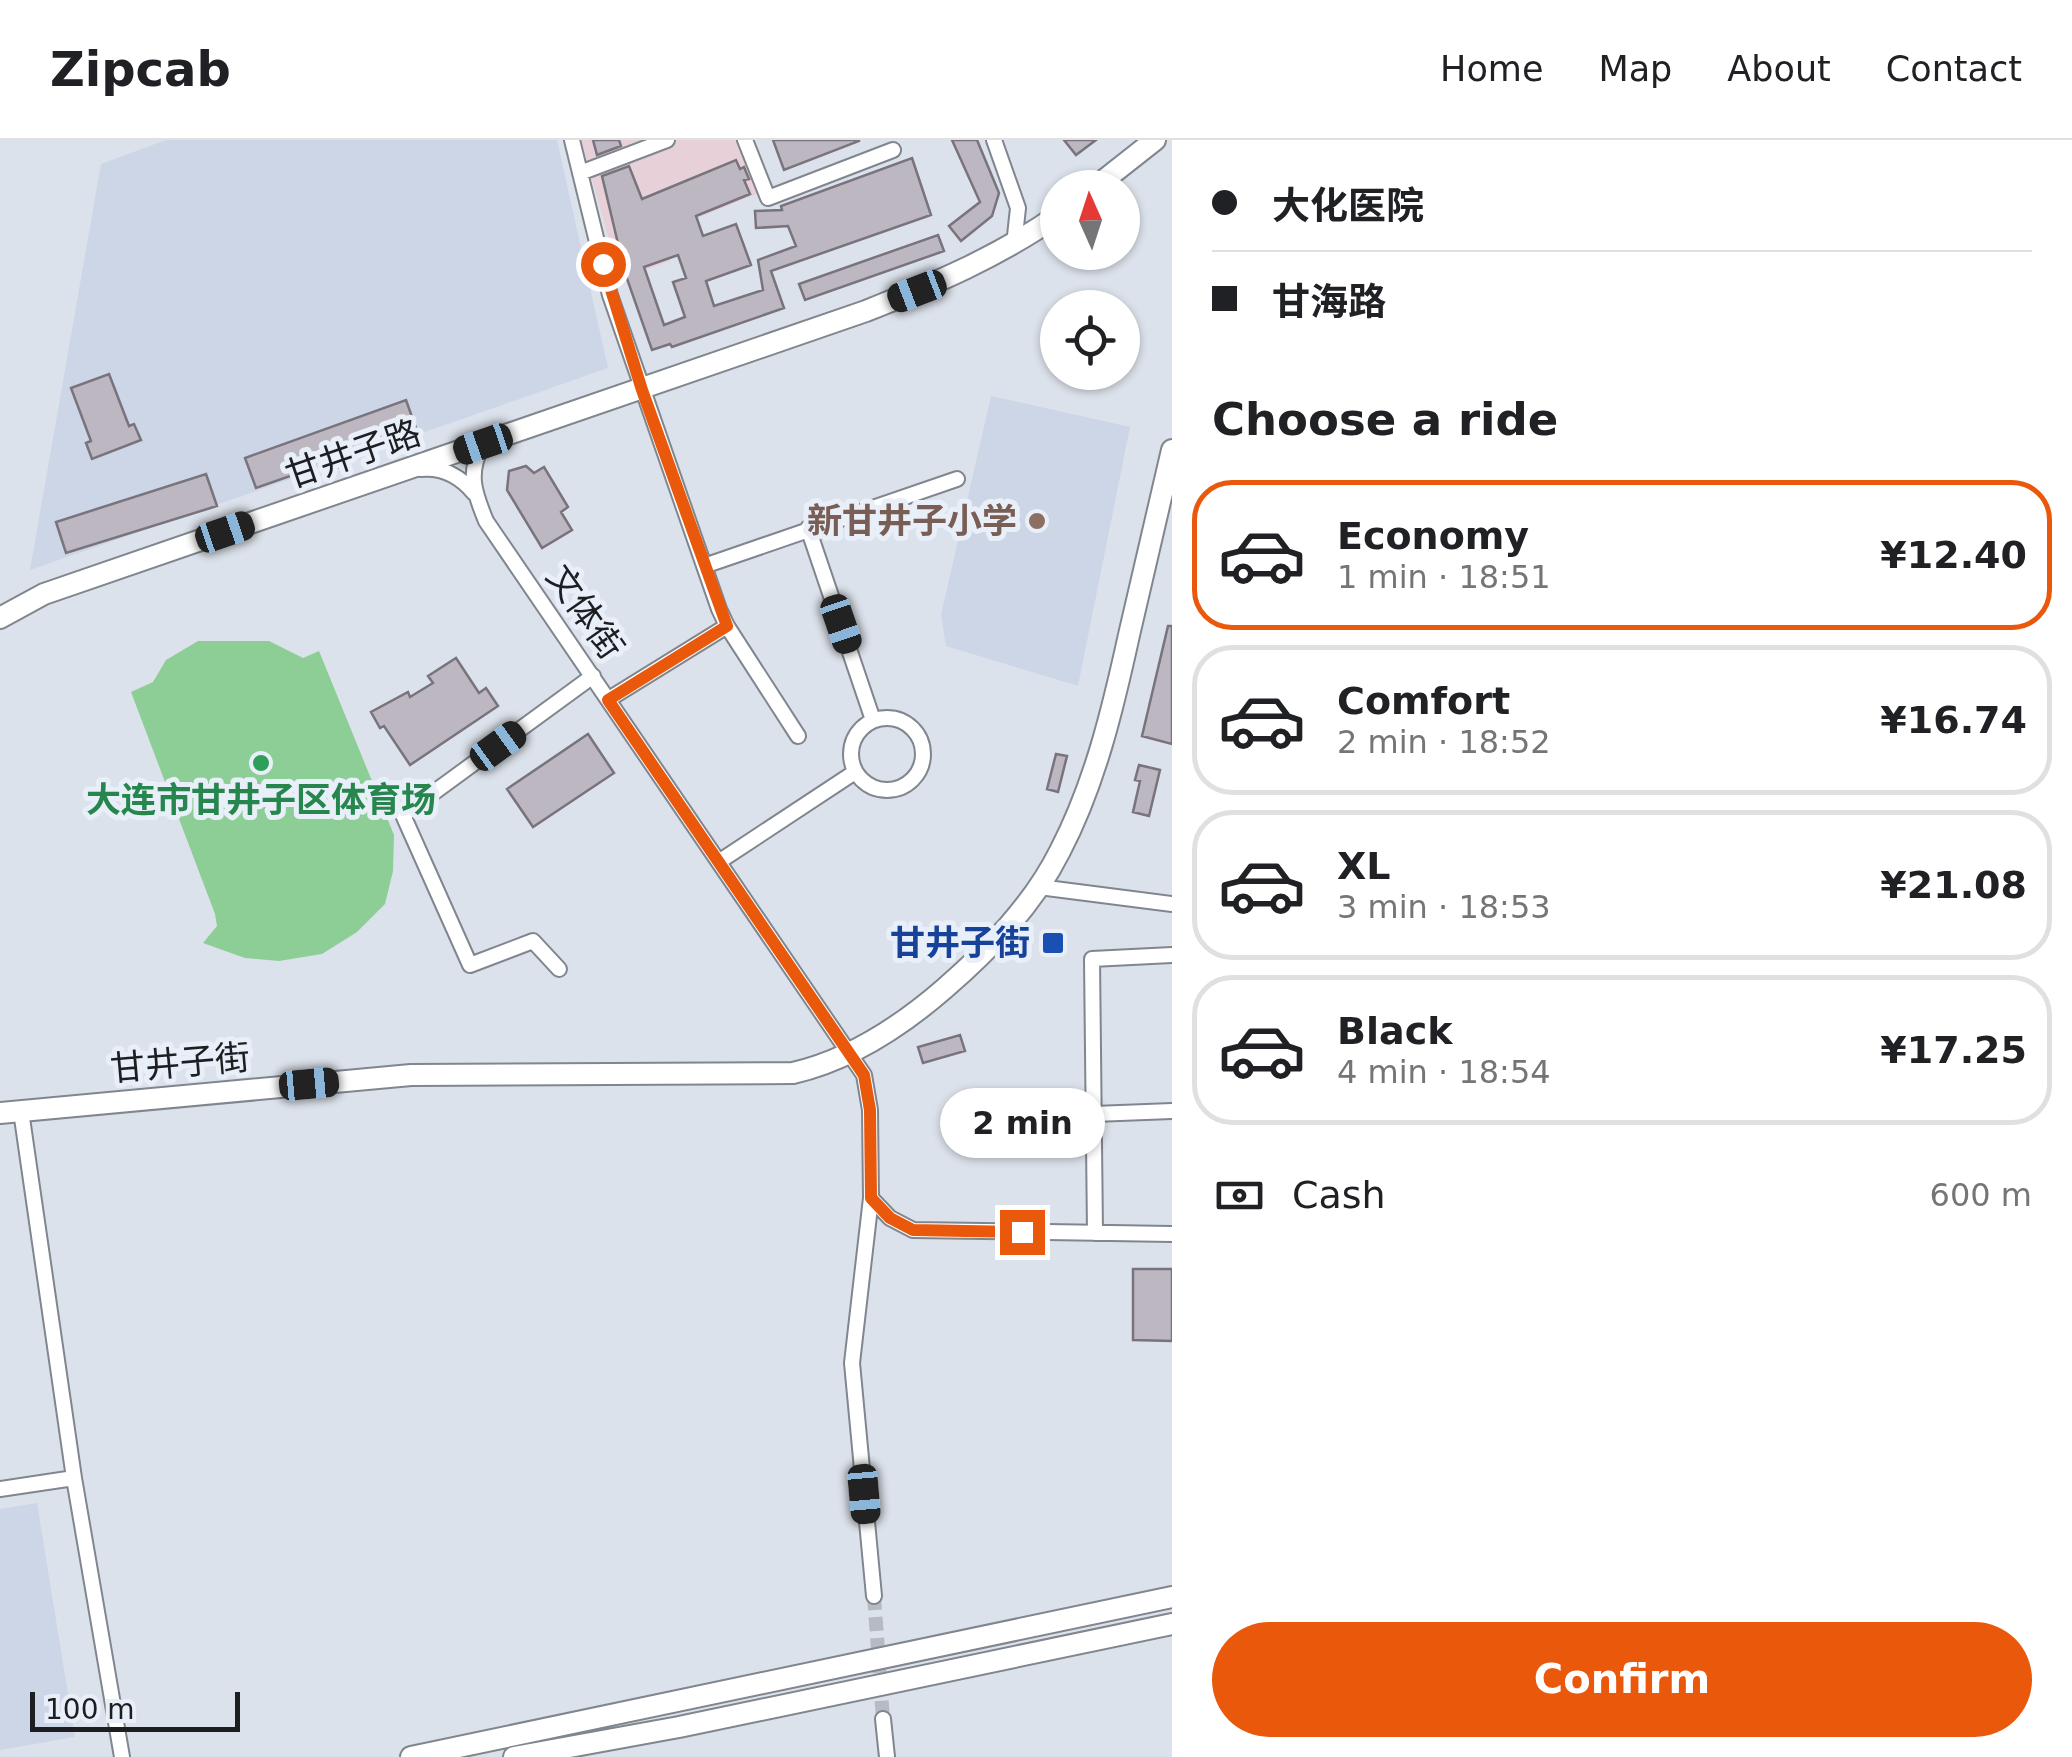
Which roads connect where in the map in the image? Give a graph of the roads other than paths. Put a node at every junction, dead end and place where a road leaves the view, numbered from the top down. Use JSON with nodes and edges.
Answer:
{"nodes":[{"id":1,"x":572,"y":140,"type":"edge"},
{"id":2,"x":667,"y":140,"type":"edge"},
{"id":3,"x":745,"y":140,"type":"edge"},
{"id":4,"x":994,"y":140,"type":"edge"},
{"id":5,"x":1155,"y":140,"type":"edge"},
{"id":6,"x":1172,"y":144,"type":"edge"},
{"id":7,"x":894,"y":150,"type":"dead end"},
{"id":8,"x":1135,"y":155,"type":"junction"},
{"id":9,"x":1116,"y":170,"type":"edge"},
{"id":10,"x":580,"y":173,"type":"junction"},
{"id":11,"x":1040,"y":228,"type":"edge"},
{"id":12,"x":1014,"y":246,"type":"junction"},
{"id":13,"x":642,"y":390,"type":"junction"},
{"id":14,"x":483,"y":444,"type":"junction"},
{"id":15,"x":1172,"y":450,"type":"edge"},
{"id":16,"x":405,"y":471,"type":"junction"},
{"id":17,"x":957,"y":479,"type":"dead end"},
{"id":18,"x":474,"y":492,"type":"junction"},
{"id":19,"x":1164,"y":524,"type":"edge"},
{"id":20,"x":808,"y":528,"type":"junction"},
{"id":21,"x":704,"y":566,"type":"junction"},
{"id":22,"x":0,"y":618,"type":"edge"},
{"id":23,"x":727,"y":626,"type":"junction"},
{"id":24,"x":592,"y":676,"type":"junction"},
{"id":25,"x":608,"y":700,"type":"junction"},
{"id":26,"x":873,"y":720,"type":"junction"},
{"id":27,"x":798,"y":736,"type":"dead end"},
{"id":28,"x":855,"y":772,"type":"junction"},
{"id":29,"x":720,"y":861,"type":"junction"},
{"id":30,"x":1039,"y":887,"type":"junction"},
{"id":31,"x":1172,"y":904,"type":"edge"},
{"id":32,"x":1172,"y":955,"type":"edge"},
{"id":33,"x":559,"y":968,"type":"dead end"},
{"id":34,"x":848,"y":1055,"type":"junction"},
{"id":35,"x":1172,"y":1111,"type":"edge"},
{"id":36,"x":11,"y":1112,"type":"edge"},
{"id":37,"x":1094,"y":1114,"type":"junction"},
{"id":38,"x":871,"y":1198,"type":"junction"},
{"id":39,"x":1095,"y":1233,"type":"junction"},
{"id":40,"x":1172,"y":1234,"type":"edge"},
{"id":41,"x":74,"y":1478,"type":"junction"},
{"id":42,"x":0,"y":1489,"type":"edge"},
{"id":43,"x":874,"y":1596,"type":"tunnel mouth"},
{"id":44,"x":1172,"y":1597,"type":"edge"},
{"id":45,"x":1172,"y":1624,"type":"edge"},
{"id":46,"x":884,"y":1719,"type":"tunnel mouth"},
{"id":47,"x":122,"y":1757,"type":"edge"},
{"id":48,"x":412,"y":1757,"type":"edge"},
{"id":49,"x":514,"y":1757,"type":"edge"},
{"id":50,"x":887,"y":1757,"type":"edge"}],
"edges":[{"from":1,"to":10,"type":"street"},
{"from":2,"to":10,"type":"street"},
{"from":3,"to":7,"type":"street"},
{"from":4,"to":12,"type":"street"},
{"from":5,"to":8,"type":"street"},
{"from":6,"to":8,"type":"street"},
{"from":8,"to":9,"type":"street"},
{"from":10,"to":13,"type":"street"},
{"from":11,"to":12,"type":"street","name":"甘井子路"},
{"from":12,"to":13,"type":"street","name":"甘井子路"},
{"from":13,"to":14,"type":"street","name":"甘井子路"},
{"from":13,"to":21,"type":"street"},
{"from":14,"to":16,"type":"street","name":"甘井子路"},
{"from":14,"to":18,"type":"street"},
{"from":15,"to":19,"type":"street","name":"甘井子街"},
{"from":16,"to":18,"type":"street"},
{"from":16,"to":22,"type":"street","name":"甘井子路"},
{"from":17,"to":20,"type":"street"},
{"from":18,"to":24,"type":"street","name":"文体街"},
{"from":19,"to":30,"type":"street","name":"甘井子街"},
{"from":20,"to":21,"type":"street"},
{"from":20,"to":26,"type":"street"},
{"from":21,"to":23,"type":"street"},
{"from":23,"to":25,"type":"street"},
{"from":23,"to":27,"type":"street"},
{"from":24,"to":25,"type":"street","name":"文体街"},
{"from":24,"to":33,"type":"street"},
{"from":25,"to":29,"type":"street","name":"文体街"},
{"from":26,"to":28,"type":"street"},
{"from":26,"to":28,"type":"street"},
{"from":28,"to":29,"type":"street"},
{"from":29,"to":34,"type":"street","name":"文体街"},
{"from":30,"to":31,"type":"street"},
{"from":30,"to":34,"type":"street","name":"甘井子街"},
{"from":32,"to":37,"type":"street"},
{"from":34,"to":36,"type":"street","name":"甘井子街"},
{"from":34,"to":38,"type":"street","name":"文体街"},
{"from":35,"to":37,"type":"street"},
{"from":36,"to":41,"type":"street"},
{"from":37,"to":39,"type":"street"},
{"from":38,"to":39,"type":"street"},
{"from":38,"to":43,"type":"street","name":"文体街"},
{"from":39,"to":40,"type":"street"},
{"from":41,"to":42,"type":"street"},
{"from":41,"to":47,"type":"street"},
{"from":44,"to":48,"type":"street"},
{"from":45,"to":49,"type":"street"},
{"from":46,"to":50,"type":"street"}]}
